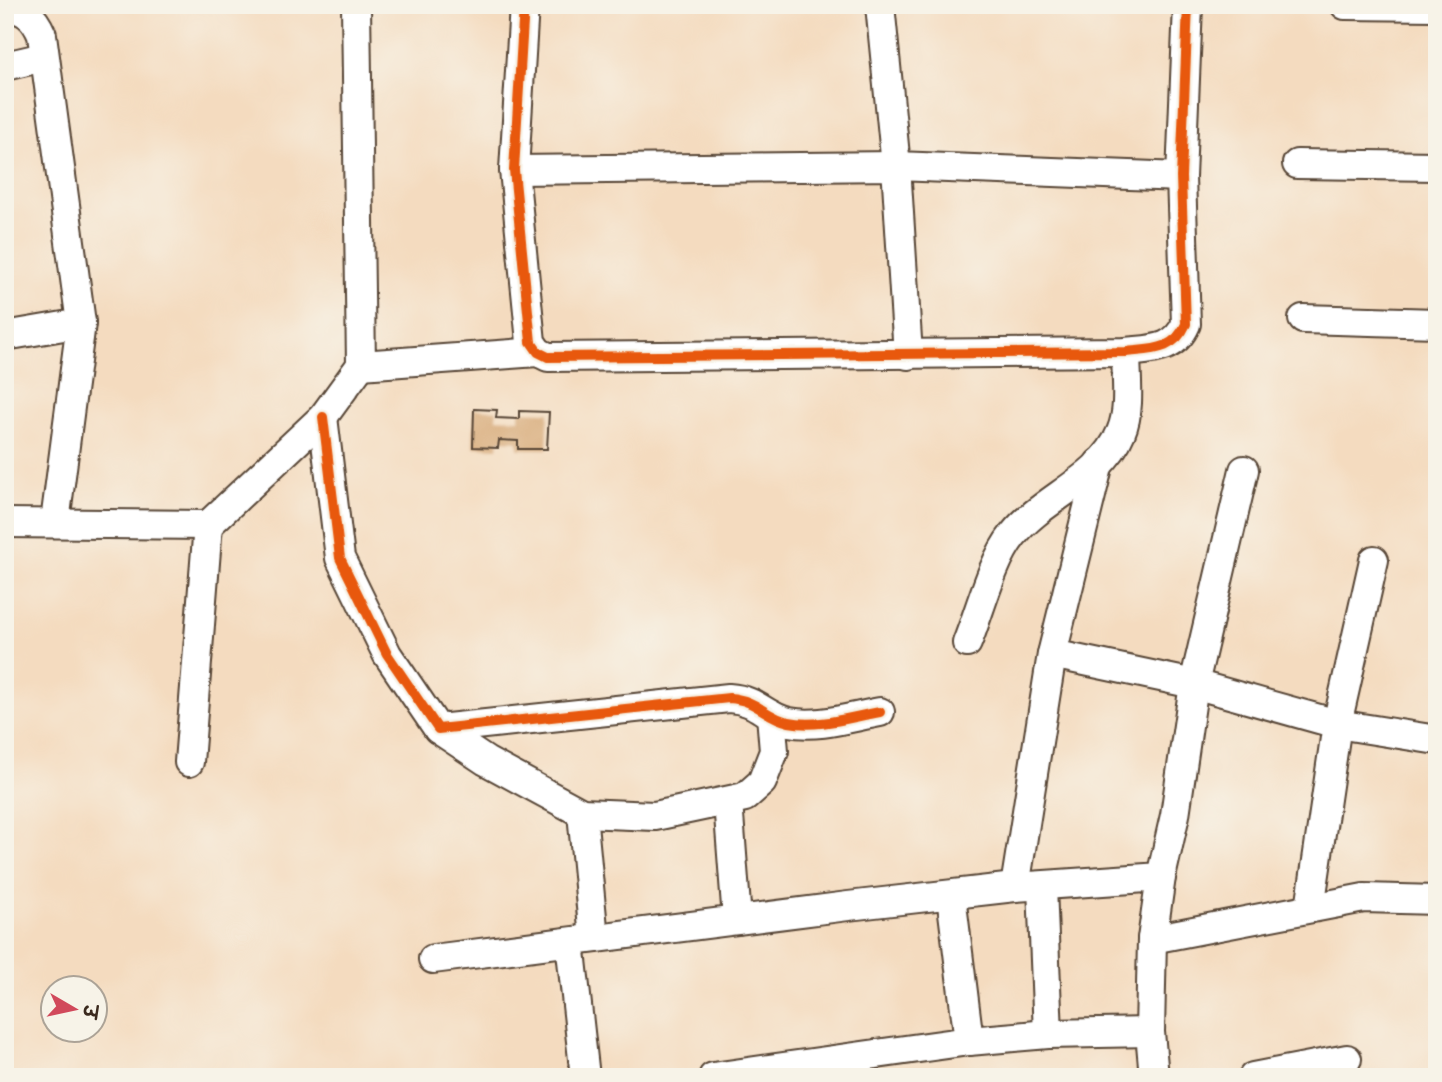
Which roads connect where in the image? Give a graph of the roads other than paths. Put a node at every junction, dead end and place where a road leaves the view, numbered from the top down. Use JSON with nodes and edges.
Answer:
{"nodes":[{"id":1,"x":356,"y":5,"type":"edge"},
{"id":2,"x":524,"y":5,"type":"edge"},
{"id":3,"x":880,"y":5,"type":"edge"},
{"id":4,"x":1188,"y":5,"type":"edge"},
{"id":5,"x":1345,"y":5,"type":"edge"},
{"id":6,"x":5,"y":6,"type":"edge"},
{"id":7,"x":1437,"y":6,"type":"edge"},
{"id":8,"x":44,"y":57,"type":"junction"},
{"id":9,"x":5,"y":66,"type":"edge"},
{"id":10,"x":1297,"y":164,"type":"dead end"},
{"id":11,"x":896,"y":166,"type":"junction"},
{"id":12,"x":1437,"y":166,"type":"edge"},
{"id":13,"x":514,"y":170,"type":"junction"},
{"id":14,"x":1181,"y":177,"type":"junction"},
{"id":15,"x":1303,"y":319,"type":"dead end"},
{"id":16,"x":81,"y":323,"type":"junction"},
{"id":17,"x":1437,"y":323,"type":"edge"},
{"id":18,"x":5,"y":335,"type":"edge"},
{"id":19,"x":538,"y":352,"type":"junction"},
{"id":20,"x":1126,"y":352,"type":"junction"},
{"id":21,"x":908,"y":355,"type":"junction"},
{"id":22,"x":361,"y":365,"type":"junction"},
{"id":23,"x":323,"y":417,"type":"junction"},
{"id":24,"x":1099,"y":463,"type":"junction"},
{"id":25,"x":1244,"y":470,"type":"dead end"},
{"id":26,"x":55,"y":522,"type":"junction"},
{"id":27,"x":5,"y":523,"type":"edge"},
{"id":28,"x":208,"y":526,"type":"junction"},
{"id":29,"x":1374,"y":560,"type":"dead end"},
{"id":30,"x":967,"y":643,"type":"dead end"},
{"id":31,"x":1052,"y":654,"type":"junction"},
{"id":32,"x":1194,"y":684,"type":"junction"},
{"id":33,"x":880,"y":712,"type":"dead end"},
{"id":34,"x":771,"y":715,"type":"junction"},
{"id":35,"x":1337,"y":724,"type":"junction"},
{"id":36,"x":438,"y":729,"type":"junction"},
{"id":37,"x":1437,"y":740,"type":"edge"},
{"id":38,"x":190,"y":762,"type":"dead end"},
{"id":39,"x":729,"y":802,"type":"junction"},
{"id":40,"x":582,"y":813,"type":"junction"},
{"id":41,"x":1161,"y":877,"type":"junction"},
{"id":42,"x":1028,"y":887,"type":"junction"},
{"id":43,"x":951,"y":896,"type":"junction"},
{"id":44,"x":1437,"y":900,"type":"edge"},
{"id":45,"x":1310,"y":908,"type":"junction"},
{"id":46,"x":737,"y":920,"type":"junction"},
{"id":47,"x":1153,"y":939,"type":"junction"},
{"id":48,"x":582,"y":940,"type":"junction"},
{"id":49,"x":433,"y":959,"type":"dead end"},
{"id":50,"x":1150,"y":1032,"type":"junction"},
{"id":51,"x":1048,"y":1034,"type":"junction"},
{"id":52,"x":969,"y":1041,"type":"junction"},
{"id":53,"x":1347,"y":1059,"type":"dead end"},
{"id":54,"x":585,"y":1077,"type":"edge"},
{"id":55,"x":713,"y":1077,"type":"edge"},
{"id":56,"x":1154,"y":1077,"type":"edge"},
{"id":57,"x":1252,"y":1077,"type":"edge"}],
"edges":[{"from":1,"to":22,"type":"street"},
{"from":2,"to":13,"type":"street"},
{"from":3,"to":11,"type":"street"},
{"from":4,"to":14,"type":"street"},
{"from":5,"to":7,"type":"street"},
{"from":6,"to":8,"type":"street"},
{"from":8,"to":9,"type":"street"},
{"from":8,"to":16,"type":"street"},
{"from":10,"to":12,"type":"street"},
{"from":11,"to":13,"type":"street"},
{"from":11,"to":14,"type":"street"},
{"from":11,"to":21,"type":"street"},
{"from":13,"to":19,"type":"street"},
{"from":14,"to":20,"type":"street"},
{"from":15,"to":17,"type":"street"},
{"from":16,"to":18,"type":"street"},
{"from":16,"to":26,"type":"street"},
{"from":19,"to":21,"type":"street"},
{"from":19,"to":22,"type":"street"},
{"from":20,"to":21,"type":"street"},
{"from":20,"to":24,"type":"street"},
{"from":22,"to":23,"type":"street"},
{"from":23,"to":28,"type":"street"},
{"from":23,"to":36,"type":"street"},
{"from":24,"to":30,"type":"street"},
{"from":24,"to":31,"type":"street"},
{"from":25,"to":32,"type":"street"},
{"from":26,"to":27,"type":"street"},
{"from":26,"to":28,"type":"street"},
{"from":28,"to":38,"type":"street"},
{"from":29,"to":35,"type":"street"},
{"from":31,"to":32,"type":"street"},
{"from":31,"to":42,"type":"street"},
{"from":32,"to":35,"type":"street"},
{"from":32,"to":41,"type":"street"},
{"from":33,"to":34,"type":"street"},
{"from":34,"to":36,"type":"street"},
{"from":34,"to":39,"type":"street"},
{"from":35,"to":37,"type":"street"},
{"from":35,"to":45,"type":"street"},
{"from":36,"to":40,"type":"street"},
{"from":39,"to":40,"type":"street"},
{"from":39,"to":46,"type":"street"},
{"from":40,"to":48,"type":"street"},
{"from":41,"to":42,"type":"street"},
{"from":41,"to":47,"type":"street"},
{"from":42,"to":43,"type":"street"},
{"from":42,"to":51,"type":"street"},
{"from":43,"to":46,"type":"street"},
{"from":43,"to":52,"type":"street"},
{"from":44,"to":45,"type":"street"},
{"from":45,"to":47,"type":"street"},
{"from":46,"to":48,"type":"street"},
{"from":47,"to":50,"type":"street"},
{"from":48,"to":49,"type":"street"},
{"from":48,"to":54,"type":"street"},
{"from":50,"to":51,"type":"street"},
{"from":50,"to":56,"type":"street"},
{"from":51,"to":52,"type":"street"},
{"from":52,"to":55,"type":"street"},
{"from":53,"to":57,"type":"street"}]}
